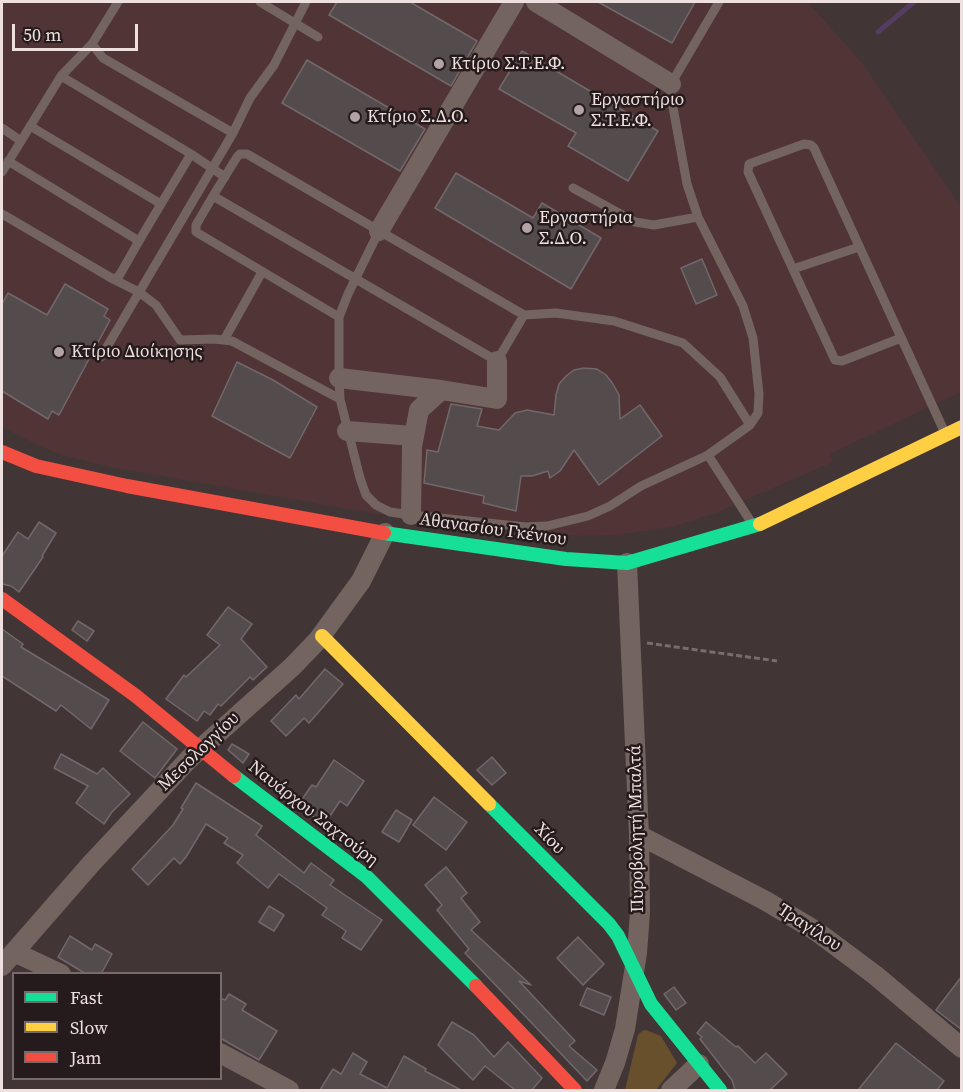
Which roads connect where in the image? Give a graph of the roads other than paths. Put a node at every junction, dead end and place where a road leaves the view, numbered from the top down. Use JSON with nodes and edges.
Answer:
{"nodes":[{"id":1,"x":118,"y":2,"type":"edge"},
{"id":2,"x":260,"y":2,"type":"edge"},
{"id":3,"x":306,"y":2,"type":"edge"},
{"id":4,"x":514,"y":2,"type":"edge"},
{"id":5,"x":536,"y":2,"type":"edge"},
{"id":6,"x":719,"y":2,"type":"edge"},
{"id":7,"x":295,"y":23,"type":"junction"},
{"id":8,"x":318,"y":37,"type":"dead end"},
{"id":9,"x":92,"y":44,"type":"junction"},
{"id":10,"x":61,"y":76,"type":"junction"},
{"id":11,"x":671,"y":84,"type":"junction"},
{"id":12,"x":30,"y":126,"type":"junction"},
{"id":13,"x":2,"y":129,"type":"edge"},
{"id":14,"x":233,"y":133,"type":"junction"},
{"id":15,"x":21,"y":141,"type":"junction"},
{"id":16,"x":191,"y":154,"type":"junction"},
{"id":17,"x":8,"y":162,"type":"junction"},
{"id":18,"x":212,"y":169,"type":"junction"},
{"id":19,"x":2,"y":172,"type":"edge"},
{"id":20,"x":225,"y":177,"type":"junction"},
{"id":21,"x":573,"y":189,"type":"dead end"},
{"id":22,"x":213,"y":196,"type":"junction"},
{"id":23,"x":161,"y":204,"type":"junction"},
{"id":24,"x":2,"y":214,"type":"edge"},
{"id":25,"x":699,"y":217,"type":"junction"},
{"id":26,"x":378,"y":231,"type":"junction"},
{"id":27,"x":139,"y":241,"type":"junction"},
{"id":28,"x":859,"y":248,"type":"junction"},
{"id":29,"x":792,"y":269,"type":"junction"},
{"id":30,"x":262,"y":272,"type":"junction"},
{"id":31,"x":355,"y":278,"type":"junction"},
{"id":32,"x":112,"y":279,"type":"junction"},
{"id":33,"x":139,"y":292,"type":"junction"},
{"id":34,"x":524,"y":315,"type":"junction"},
{"id":35,"x":339,"y":317,"type":"junction"},
{"id":36,"x":901,"y":338,"type":"junction"},
{"id":37,"x":224,"y":340,"type":"junction"},
{"id":38,"x":100,"y":357,"type":"dead end"},
{"id":39,"x":497,"y":361,"type":"junction"},
{"id":40,"x":339,"y":378,"type":"junction"},
{"id":41,"x":441,"y":390,"type":"junction"},
{"id":42,"x":340,"y":399,"type":"junction"},
{"id":43,"x":750,"y":425,"type":"junction"},
{"id":44,"x":962,"y":427,"type":"edge"},
{"id":45,"x":347,"y":430,"type":"junction"},
{"id":46,"x":414,"y":436,"type":"junction"},
{"id":47,"x":946,"y":436,"type":"junction"},
{"id":48,"x":2,"y":452,"type":"edge"},
{"id":49,"x":708,"y":455,"type":"junction"},
{"id":50,"x":411,"y":515,"type":"junction"},
{"id":51,"x":754,"y":527,"type":"junction"},
{"id":52,"x":385,"y":533,"type":"junction"},
{"id":53,"x":627,"y":563,"type":"junction"},
{"id":54,"x":2,"y":599,"type":"edge"},
{"id":55,"x":322,"y":636,"type":"junction"},
{"id":56,"x":201,"y":747,"type":"junction"},
{"id":57,"x":639,"y":835,"type":"junction"},
{"id":58,"x":8,"y":959,"type":"edge"},
{"id":59,"x":54,"y":972,"type":"edge"},
{"id":60,"x":634,"y":972,"type":"junction"},
{"id":61,"x":962,"y":1048,"type":"edge"},
{"id":62,"x":222,"y":1054,"type":"edge"},
{"id":63,"x":699,"y":1064,"type":"junction"},
{"id":64,"x":289,"y":1090,"type":"edge"},
{"id":65,"x":575,"y":1090,"type":"edge"},
{"id":66,"x":604,"y":1090,"type":"edge"},
{"id":67,"x":671,"y":1090,"type":"edge"},
{"id":68,"x":720,"y":1090,"type":"edge"}],
"edges":[{"from":1,"to":9,"type":"lane"},
{"from":2,"to":7,"type":"lane"},
{"from":3,"to":7,"type":"lane"},
{"from":4,"to":26,"type":"street"},
{"from":5,"to":11,"type":"street"},
{"from":6,"to":11,"type":"lane"},
{"from":7,"to":8,"type":"lane"},
{"from":7,"to":14,"type":"lane"},
{"from":9,"to":10,"type":"lane"},
{"from":9,"to":14,"type":"lane"},
{"from":10,"to":12,"type":"lane"},
{"from":10,"to":16,"type":"lane"},
{"from":11,"to":25,"type":"lane"},
{"from":12,"to":15,"type":"lane"},
{"from":12,"to":23,"type":"lane"},
{"from":13,"to":15,"type":"lane"},
{"from":14,"to":18,"type":"lane"},
{"from":15,"to":17,"type":"lane"},
{"from":16,"to":18,"type":"lane"},
{"from":16,"to":23,"type":"lane"},
{"from":17,"to":19,"type":"lane"},
{"from":17,"to":27,"type":"lane"},
{"from":18,"to":20,"type":"lane"},
{"from":18,"to":33,"type":"lane"},
{"from":20,"to":22,"type":"lane"},
{"from":20,"to":26,"type":"lane"},
{"from":21,"to":25,"type":"lane"},
{"from":22,"to":30,"type":"lane"},
{"from":22,"to":31,"type":"lane"},
{"from":23,"to":27,"type":"lane"},
{"from":24,"to":32,"type":"lane"},
{"from":25,"to":43,"type":"lane"},
{"from":26,"to":31,"type":"lane"},
{"from":26,"to":34,"type":"lane"},
{"from":27,"to":32,"type":"lane"},
{"from":28,"to":29,"type":"lane"},
{"from":28,"to":29,"type":"lane"},
{"from":28,"to":36,"type":"lane"},
{"from":29,"to":36,"type":"lane"},
{"from":30,"to":35,"type":"lane"},
{"from":30,"to":37,"type":"lane"},
{"from":31,"to":35,"type":"lane"},
{"from":31,"to":39,"type":"lane"},
{"from":32,"to":33,"type":"lane"},
{"from":33,"to":37,"type":"lane"},
{"from":33,"to":38,"type":"lane"},
{"from":34,"to":39,"type":"lane"},
{"from":34,"to":43,"type":"lane"},
{"from":35,"to":40,"type":"lane"},
{"from":36,"to":47,"type":"lane"},
{"from":37,"to":42,"type":"lane"},
{"from":39,"to":41,"type":"street"},
{"from":40,"to":41,"type":"street"},
{"from":40,"to":42,"type":"lane"},
{"from":41,"to":46,"type":"street"},
{"from":42,"to":45,"type":"lane"},
{"from":43,"to":49,"type":"lane"},
{"from":44,"to":47,"type":"street","name":"Αθανασίου Γκένιου"},
{"from":45,"to":46,"type":"street"},
{"from":45,"to":50,"type":"lane"},
{"from":46,"to":50,"type":"street"},
{"from":47,"to":51,"type":"street","name":"Αθανασίου Γκένιου"},
{"from":48,"to":52,"type":"street","name":"Αθανασίου Γκένιου"},
{"from":49,"to":50,"type":"lane"},
{"from":49,"to":51,"type":"lane"},
{"from":51,"to":53,"type":"street","name":"Αθανασίου Γκένιου"},
{"from":52,"to":53,"type":"street","name":"Αθανασίου Γκένιου"},
{"from":52,"to":55,"type":"street","name":"Μεσολογγίου"},
{"from":53,"to":57,"type":"street","name":"Πυροβολητή Μπαλτά"},
{"from":54,"to":56,"type":"street","name":"Ναυάρχου Σαχτούρη"},
{"from":55,"to":56,"type":"street","name":"Μεσολογγίου"},
{"from":55,"to":60,"type":"street","name":"Χίου"},
{"from":56,"to":58,"type":"street","name":"Μεσολογγίου"},
{"from":56,"to":65,"type":"street","name":"Ναυάρχου Σαχτούρη"},
{"from":57,"to":60,"type":"street","name":"Πυροβολητή Μπαλτά"},
{"from":57,"to":61,"type":"street","name":"Τραγίλου"},
{"from":58,"to":59,"type":"street"},
{"from":60,"to":63,"type":"street","name":"Χίου"},
{"from":60,"to":66,"type":"street","name":"Πυροβολητή Μπαλτά"},
{"from":62,"to":64,"type":"street"},
{"from":63,"to":67,"type":"street"},
{"from":63,"to":68,"type":"street","name":"Χίου"}]}
